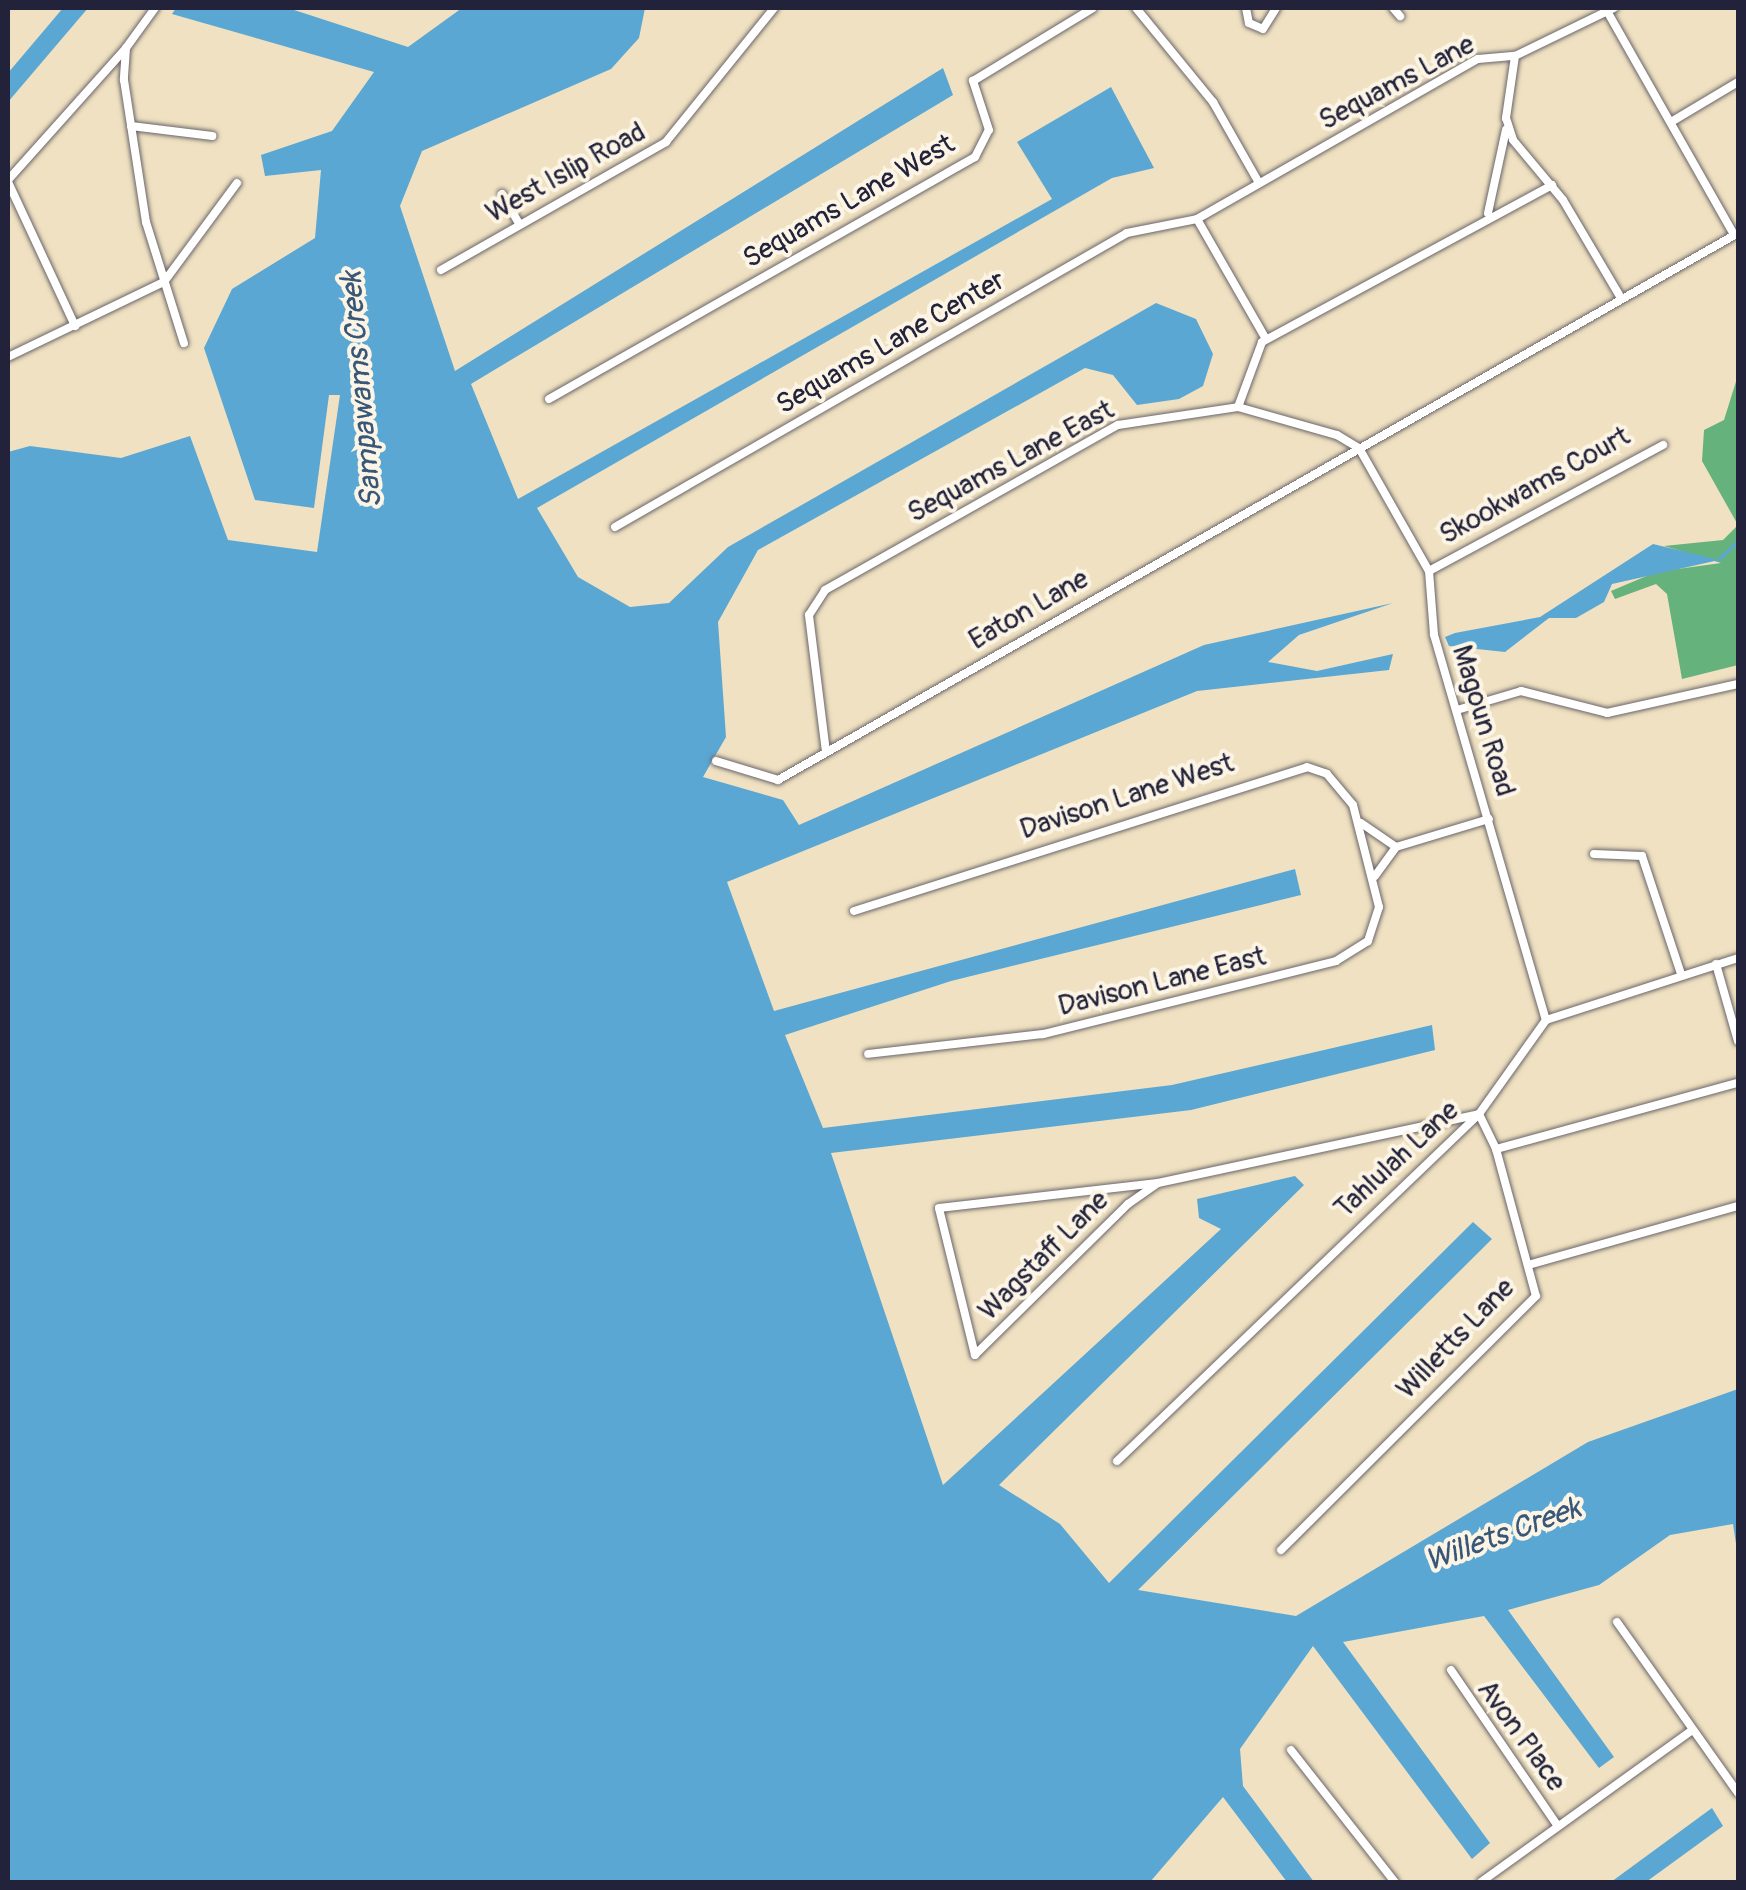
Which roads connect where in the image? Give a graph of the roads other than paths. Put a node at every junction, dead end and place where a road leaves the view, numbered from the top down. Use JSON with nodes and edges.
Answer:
{"nodes":[{"id":1,"x":155,"y":8,"type":"edge"},
{"id":2,"x":774,"y":8,"type":"edge"},
{"id":3,"x":1094,"y":8,"type":"edge"},
{"id":4,"x":1136,"y":8,"type":"edge"},
{"id":5,"x":1246,"y":8,"type":"edge"},
{"id":6,"x":1276,"y":8,"type":"edge"},
{"id":7,"x":1610,"y":9,"type":"edge"},
{"id":8,"x":126,"y":48,"type":"junction"},
{"id":9,"x":1515,"y":56,"type":"junction"},
{"id":10,"x":1738,"y":82,"type":"edge"},
{"id":11,"x":1671,"y":122,"type":"junction"},
{"id":12,"x":130,"y":126,"type":"junction"},
{"id":13,"x":1507,"y":126,"type":"junction"},
{"id":14,"x":212,"y":136,"type":"dead end"},
{"id":15,"x":8,"y":181,"type":"edge"},
{"id":16,"x":1259,"y":182,"type":"junction"},
{"id":17,"x":236,"y":183,"type":"dead end"},
{"id":18,"x":1552,"y":185,"type":"junction"},
{"id":19,"x":502,"y":194,"type":"dead end"},
{"id":20,"x":1488,"y":213,"type":"junction"},
{"id":21,"x":1197,"y":219,"type":"junction"},
{"id":22,"x":519,"y":224,"type":"junction"},
{"id":23,"x":1736,"y":234,"type":"edge"},
{"id":24,"x":441,"y":270,"type":"dead end"},
{"id":25,"x":164,"y":282,"type":"junction"},
{"id":26,"x":1622,"y":298,"type":"junction"},
{"id":27,"x":75,"y":326,"type":"junction"},
{"id":28,"x":1266,"y":339,"type":"junction"},
{"id":29,"x":184,"y":343,"type":"dead end"},
{"id":30,"x":8,"y":357,"type":"edge"},
{"id":31,"x":549,"y":399,"type":"dead end"},
{"id":32,"x":1238,"y":407,"type":"junction"},
{"id":33,"x":1663,"y":444,"type":"dead end"},
{"id":34,"x":1359,"y":448,"type":"junction"},
{"id":35,"x":615,"y":528,"type":"dead end"},
{"id":36,"x":1430,"y":570,"type":"junction"},
{"id":37,"x":1738,"y":684,"type":"edge"},
{"id":38,"x":1457,"y":710,"type":"junction"},
{"id":39,"x":826,"y":752,"type":"junction"},
{"id":40,"x":716,"y":762,"type":"dead end"},
{"id":41,"x":1489,"y":819,"type":"junction"},
{"id":42,"x":1360,"y":824,"type":"junction"},
{"id":43,"x":1396,"y":847,"type":"junction"},
{"id":44,"x":1368,"y":853,"type":"joint"},
{"id":45,"x":1594,"y":854,"type":"dead end"},
{"id":46,"x":1374,"y":876,"type":"junction"},
{"id":47,"x":854,"y":911,"type":"dead end"},
{"id":48,"x":1738,"y":958,"type":"edge"},
{"id":49,"x":1716,"y":964,"type":"junction"},
{"id":50,"x":1681,"y":974,"type":"junction"},
{"id":51,"x":1546,"y":1020,"type":"junction"},
{"id":52,"x":1738,"y":1041,"type":"edge"},
{"id":53,"x":868,"y":1054,"type":"dead end"},
{"id":54,"x":1738,"y":1083,"type":"edge"},
{"id":55,"x":1478,"y":1114,"type":"junction"},
{"id":56,"x":1496,"y":1150,"type":"junction"},
{"id":57,"x":1158,"y":1183,"type":"junction"},
{"id":58,"x":1738,"y":1206,"type":"edge"},
{"id":59,"x":1528,"y":1266,"type":"junction"},
{"id":60,"x":1117,"y":1461,"type":"dead end"},
{"id":61,"x":1281,"y":1550,"type":"dead end"},
{"id":62,"x":1617,"y":1622,"type":"dead end"},
{"id":63,"x":1450,"y":1670,"type":"dead end"},
{"id":64,"x":1691,"y":1732,"type":"junction"},
{"id":65,"x":1291,"y":1750,"type":"dead end"},
{"id":66,"x":1738,"y":1792,"type":"edge"},
{"id":67,"x":1558,"y":1826,"type":"junction"},
{"id":68,"x":1395,"y":1882,"type":"edge"},
{"id":69,"x":1481,"y":1882,"type":"edge"}],
"edges":[{"from":1,"to":8,"type":"street"},
{"from":2,"to":22,"type":"street","name":"West Islip Road"},
{"from":3,"to":31,"type":"street","name":"Sequams Lane West"},
{"from":4,"to":16,"type":"street"},
{"from":5,"to":6,"type":"street"},
{"from":7,"to":9,"type":"street","name":"Sequams Lane"},
{"from":7,"to":11,"type":"street"},
{"from":8,"to":12,"type":"street"},
{"from":8,"to":15,"type":"street"},
{"from":9,"to":13,"type":"street"},
{"from":9,"to":16,"type":"street","name":"Sequams Lane"},
{"from":10,"to":11,"type":"street"},
{"from":11,"to":23,"type":"street"},
{"from":12,"to":14,"type":"street"},
{"from":12,"to":25,"type":"street"},
{"from":13,"to":18,"type":"street"},
{"from":13,"to":20,"type":"street"},
{"from":15,"to":27,"type":"street"},
{"from":16,"to":21,"type":"street","name":"Sequams Lane"},
{"from":17,"to":25,"type":"street"},
{"from":18,"to":20,"type":"street"},
{"from":18,"to":26,"type":"street"},
{"from":19,"to":22,"type":"street"},
{"from":20,"to":28,"type":"street"},
{"from":21,"to":28,"type":"street"},
{"from":21,"to":35,"type":"street","name":"Sequams Lane Center"},
{"from":22,"to":24,"type":"street","name":"West Islip Road"},
{"from":23,"to":26,"type":"street","name":"Eaton Lane"},
{"from":25,"to":27,"type":"street"},
{"from":25,"to":29,"type":"street"},
{"from":26,"to":34,"type":"street","name":"Eaton Lane"},
{"from":27,"to":30,"type":"street"},
{"from":28,"to":32,"type":"street"},
{"from":32,"to":34,"type":"street"},
{"from":32,"to":39,"type":"street","name":"Sequams Lane East"},
{"from":33,"to":36,"type":"street","name":"Skookwams Court"},
{"from":34,"to":36,"type":"street","name":"Magoun Road"},
{"from":34,"to":39,"type":"street","name":"Eaton Lane"},
{"from":36,"to":38,"type":"street","name":"Magoun Road"},
{"from":37,"to":38,"type":"street"},
{"from":38,"to":41,"type":"street","name":"Magoun Road"},
{"from":39,"to":40,"type":"street","name":"Eaton Lane"},
{"from":41,"to":43,"type":"street"},
{"from":41,"to":51,"type":"street","name":"Magoun Road"},
{"from":42,"to":43,"type":"street"},
{"from":42,"to":44,"type":"street","name":"Davison Lane West"},
{"from":42,"to":47,"type":"street","name":"Davison Lane West"},
{"from":43,"to":46,"type":"street"},
{"from":44,"to":46,"type":"street","name":"Davison Lane East"},
{"from":45,"to":50,"type":"street"},
{"from":46,"to":53,"type":"street","name":"Davison Lane East"},
{"from":48,"to":49,"type":"street"},
{"from":49,"to":50,"type":"street"},
{"from":49,"to":52,"type":"street"},
{"from":50,"to":51,"type":"street"},
{"from":51,"to":55,"type":"street","name":"Tahlulah Lane"},
{"from":54,"to":56,"type":"street"},
{"from":55,"to":56,"type":"street"},
{"from":55,"to":57,"type":"street","name":"Wagstaff Lane"},
{"from":55,"to":60,"type":"street","name":"Tahlulah Lane"},
{"from":56,"to":59,"type":"street"},
{"from":57,"to":57,"type":"street","name":"Wagstaff Lane"},
{"from":58,"to":59,"type":"street","name":"Willetts Lane"},
{"from":59,"to":61,"type":"street","name":"Willetts Lane"},
{"from":62,"to":64,"type":"street"},
{"from":63,"to":67,"type":"street","name":"Avon Place"},
{"from":64,"to":66,"type":"street"},
{"from":64,"to":67,"type":"street"},
{"from":65,"to":68,"type":"street"},
{"from":67,"to":69,"type":"street"}]}
